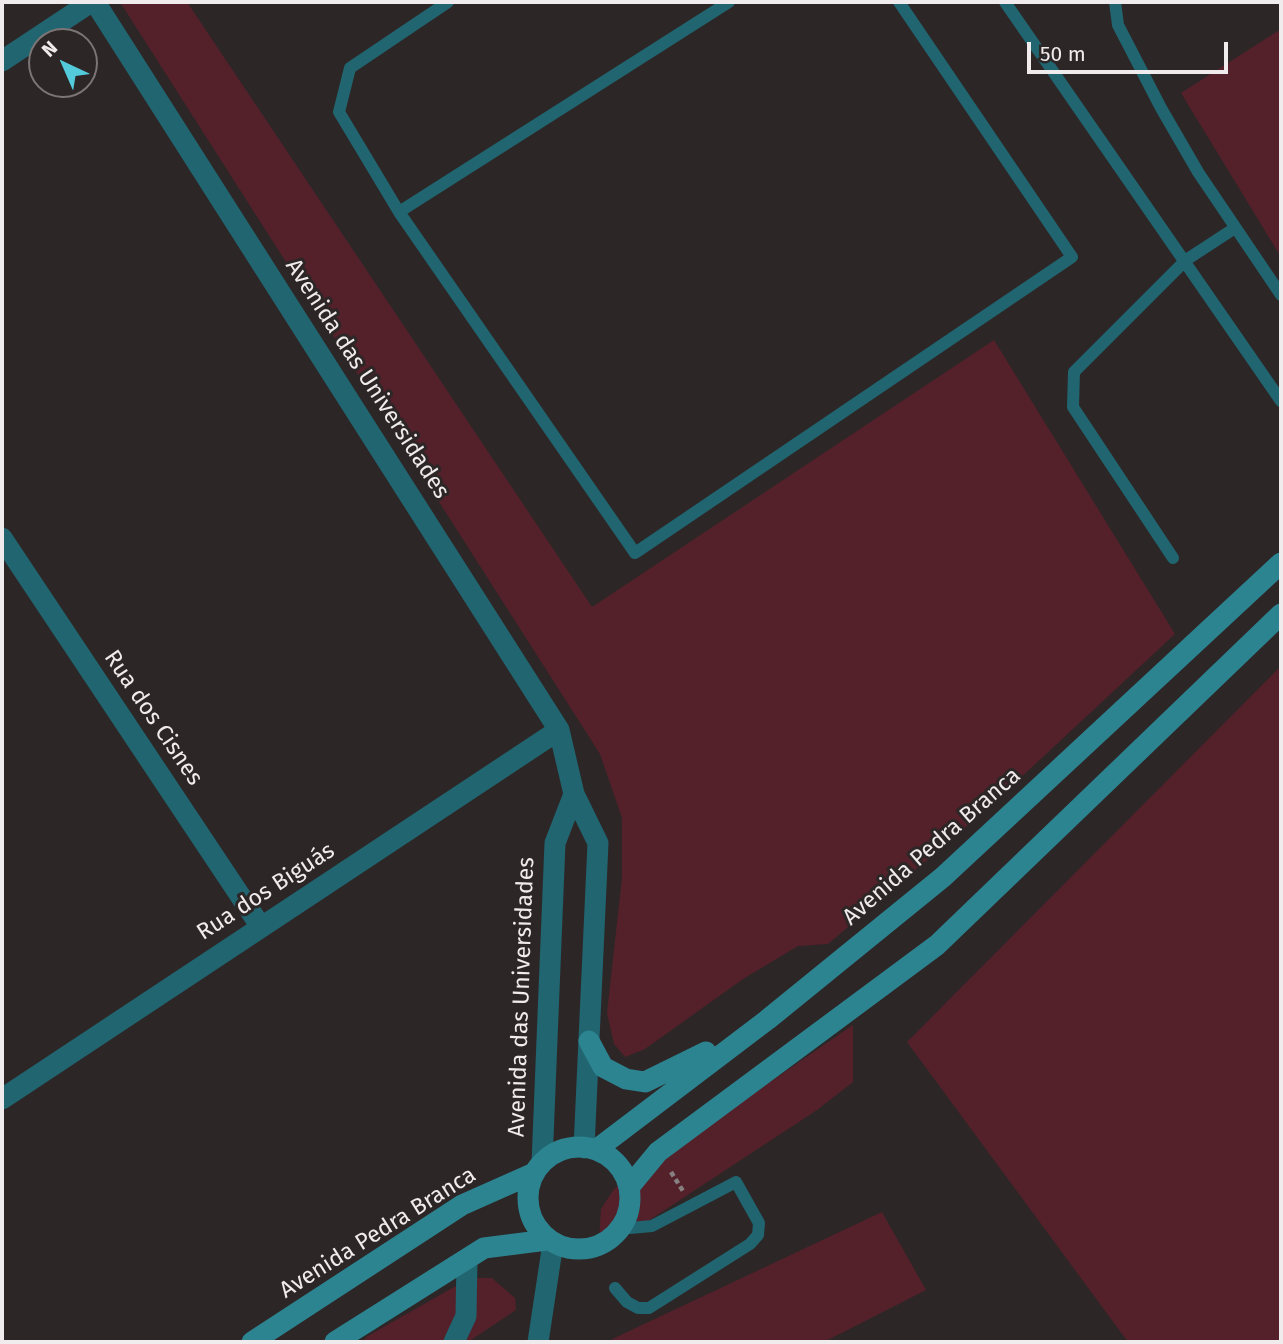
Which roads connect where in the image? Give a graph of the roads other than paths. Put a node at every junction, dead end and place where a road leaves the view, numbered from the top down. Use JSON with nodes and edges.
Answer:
{"nodes":[{"id":1,"x":93,"y":2,"type":"edge"},
{"id":2,"x":448,"y":2,"type":"edge"},
{"id":3,"x":729,"y":2,"type":"edge"},
{"id":4,"x":899,"y":2,"type":"edge"},
{"id":5,"x":1005,"y":2,"type":"edge"},
{"id":6,"x":1115,"y":2,"type":"edge"},
{"id":7,"x":2,"y":61,"type":"edge"},
{"id":8,"x":399,"y":212,"type":"junction"},
{"id":9,"x":1235,"y":228,"type":"junction"},
{"id":10,"x":1186,"y":260,"type":"junction"},
{"id":11,"x":1281,"y":295,"type":"edge"},
{"id":12,"x":1281,"y":401,"type":"edge"},
{"id":13,"x":2,"y":538,"type":"edge"},
{"id":14,"x":1173,"y":558,"type":"dead end"},
{"id":15,"x":1281,"y":562,"type":"edge"},
{"id":16,"x":1281,"y":614,"type":"edge"},
{"id":17,"x":559,"y":730,"type":"junction"},
{"id":18,"x":574,"y":794,"type":"junction"},
{"id":19,"x":261,"y":927,"type":"junction"},
{"id":20,"x":767,"y":1020,"type":"junction"},
{"id":21,"x":589,"y":1041,"type":"junction"},
{"id":22,"x":2,"y":1099,"type":"edge"},
{"id":23,"x":590,"y":1149,"type":"junction"},
{"id":24,"x":538,"y":1168,"type":"junction"},
{"id":25,"x":630,"y":1186,"type":"junction"},
{"id":26,"x":620,"y":1230,"type":"junction"},
{"id":27,"x":550,"y":1242,"type":"junction"},
{"id":28,"x":467,"y":1259,"type":"junction"},
{"id":29,"x":615,"y":1288,"type":"dead end"},
{"id":30,"x":252,"y":1342,"type":"edge"},
{"id":31,"x":335,"y":1342,"type":"edge"},
{"id":32,"x":454,"y":1342,"type":"edge"},
{"id":33,"x":538,"y":1342,"type":"edge"}],
"edges":[{"from":1,"to":7,"type":"street"},
{"from":1,"to":17,"type":"street","name":"Avenida das Universidades"},
{"from":2,"to":8,"type":"lane"},
{"from":3,"to":8,"type":"lane"},
{"from":4,"to":8,"type":"lane"},
{"from":5,"to":10,"type":"lane"},
{"from":6,"to":9,"type":"lane"},
{"from":9,"to":10,"type":"lane"},
{"from":9,"to":11,"type":"lane"},
{"from":10,"to":12,"type":"lane"},
{"from":10,"to":14,"type":"lane"},
{"from":13,"to":19,"type":"street","name":"Rua dos Cisnes"},
{"from":15,"to":20,"type":"main road","name":"Avenida Pedra Branca"},
{"from":16,"to":25,"type":"main road"},
{"from":17,"to":18,"type":"street","name":"Avenida das Universidades"},
{"from":17,"to":19,"type":"street","name":"Rua dos Biguás"},
{"from":18,"to":21,"type":"street","name":"Avenida das Universidades"},
{"from":18,"to":24,"type":"street","name":"Avenida das Universidades"},
{"from":19,"to":22,"type":"street","name":"Rua dos Biguás"},
{"from":20,"to":21,"type":"main road"},
{"from":20,"to":23,"type":"main road","name":"Avenida Pedra Branca"},
{"from":21,"to":23,"type":"street","name":"Avenida das Universidades"},
{"from":23,"to":24,"type":"main road"},
{"from":23,"to":25,"type":"main road"},
{"from":24,"to":27,"type":"main road"},
{"from":24,"to":30,"type":"main road","name":"Avenida Pedra Branca"},
{"from":25,"to":26,"type":"main road"},
{"from":26,"to":27,"type":"main road"},
{"from":26,"to":29,"type":"lane"},
{"from":27,"to":28,"type":"main road"},
{"from":27,"to":33,"type":"street"},
{"from":28,"to":31,"type":"main road"},
{"from":28,"to":32,"type":"street"}]}
